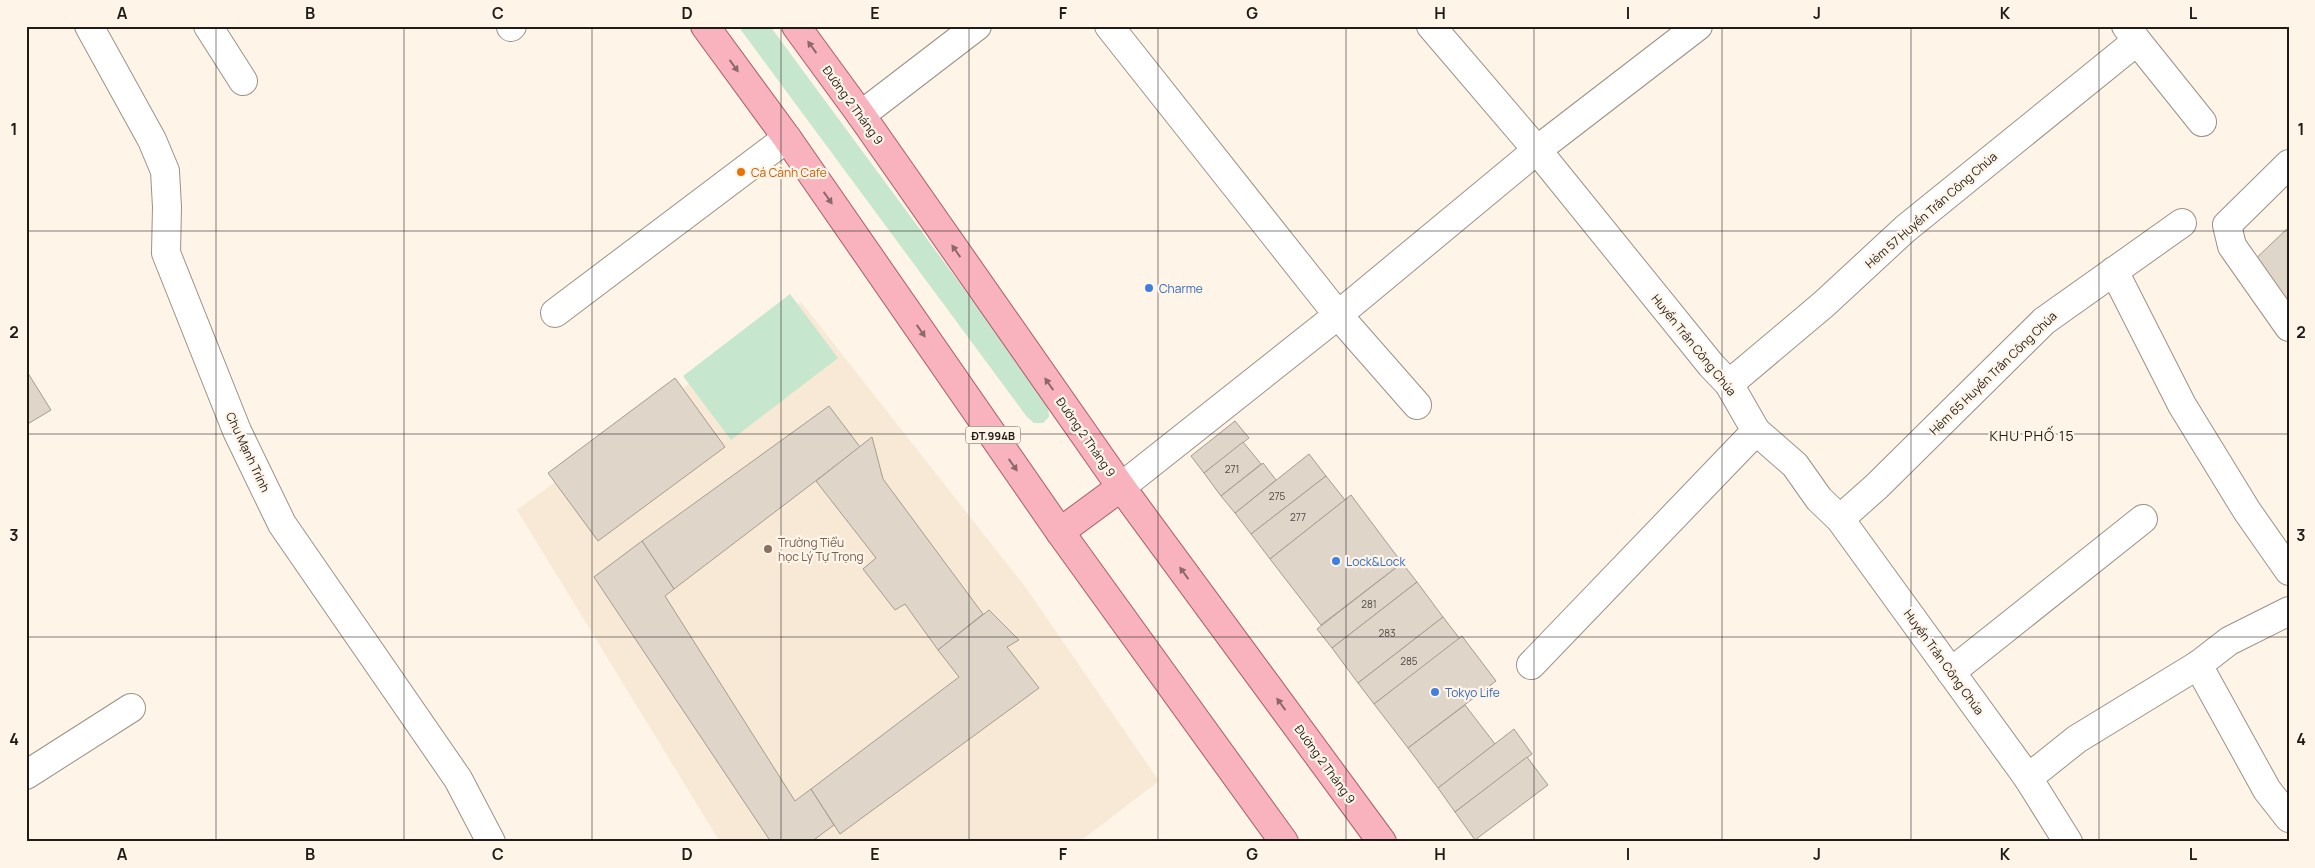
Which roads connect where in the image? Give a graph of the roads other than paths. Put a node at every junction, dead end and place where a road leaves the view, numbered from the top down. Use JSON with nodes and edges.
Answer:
{"nodes":[{"id":1,"x":89,"y":26,"type":"edge"},
{"id":2,"x":208,"y":26,"type":"edge"},
{"id":3,"x":705,"y":26,"type":"edge"},
{"id":4,"x":796,"y":26,"type":"edge"},
{"id":5,"x":977,"y":26,"type":"edge"},
{"id":6,"x":1109,"y":26,"type":"edge"},
{"id":7,"x":1431,"y":26,"type":"edge"},
{"id":8,"x":1698,"y":26,"type":"edge"},
{"id":9,"x":2131,"y":34,"type":"edge"},
{"id":10,"x":242,"y":81,"type":"dead end"},
{"id":11,"x":861,"y":115,"type":"junction"},
{"id":12,"x":2202,"y":122,"type":"dead end"},
{"id":13,"x":787,"y":138,"type":"junction"},
{"id":14,"x":1537,"y":150,"type":"junction"},
{"id":15,"x":2289,"y":164,"type":"edge"},
{"id":16,"x":2182,"y":223,"type":"dead end"},
{"id":17,"x":2114,"y":271,"type":"junction"},
{"id":18,"x":555,"y":313,"type":"dead end"},
{"id":19,"x":1338,"y":315,"type":"junction"},
{"id":20,"x":2289,"y":327,"type":"edge"},
{"id":21,"x":1729,"y":384,"type":"junction"},
{"id":22,"x":1417,"y":405,"type":"dead end"},
{"id":23,"x":1756,"y":431,"type":"junction"},
{"id":24,"x":1121,"y":487,"type":"junction"},
{"id":25,"x":1840,"y":519,"type":"junction"},
{"id":26,"x":2143,"y":519,"type":"dead end"},
{"id":27,"x":1060,"y":532,"type":"junction"},
{"id":28,"x":2289,"y":571,"type":"edge"},
{"id":29,"x":2289,"y":610,"type":"edge"},
{"id":30,"x":1531,"y":665,"type":"dead end"},
{"id":31,"x":2198,"y":665,"type":"junction"},
{"id":32,"x":1951,"y":672,"type":"junction"},
{"id":33,"x":131,"y":708,"type":"dead end"},
{"id":34,"x":26,"y":775,"type":"edge"},
{"id":35,"x":2028,"y":778,"type":"junction"},
{"id":36,"x":2289,"y":818,"type":"edge"},
{"id":37,"x":491,"y":842,"type":"edge"},
{"id":38,"x":1284,"y":842,"type":"edge"},
{"id":39,"x":1382,"y":842,"type":"edge"},
{"id":40,"x":2068,"y":842,"type":"edge"}],
"edges":[{"from":1,"to":37,"type":"street","name":"Chu Mạnh Trinh"},
{"from":2,"to":10,"type":"street"},
{"from":3,"to":13,"type":"main road","number":"ĐT.994B","one_way":true},
{"from":11,"to":4,"type":"main road","name":"Đường 2 Tháng 9","one_way":true},
{"from":5,"to":11,"type":"street"},
{"from":6,"to":19,"type":"street"},
{"from":7,"to":14,"type":"street","name":"Huyền Trân Công Chúa"},
{"from":8,"to":14,"type":"street"},
{"from":9,"to":12,"type":"street","name":"Hẻm 57 Huyền Trân Công Chúa"},
{"from":9,"to":21,"type":"street","name":"Hẻm 57 Huyền Trân Công Chúa"},
{"from":24,"to":11,"type":"main road","name":"Đường 2 Tháng 9","one_way":true},
{"from":13,"to":18,"type":"street"},
{"from":13,"to":27,"type":"main road","number":"ĐT.994B","one_way":true},
{"from":14,"to":19,"type":"street"},
{"from":14,"to":21,"type":"street","name":"Huyền Trân Công Chúa"},
{"from":15,"to":20,"type":"street"},
{"from":16,"to":17,"type":"street","name":"Hẻm 65 Huyền Trân Công Chúa"},
{"from":17,"to":25,"type":"street","name":"Hẻm 65 Huyền Trân Công Chúa"},
{"from":17,"to":28,"type":"street"},
{"from":19,"to":22,"type":"street"},
{"from":19,"to":24,"type":"street"},
{"from":21,"to":23,"type":"street","name":"Huyền Trân Công Chúa"},
{"from":23,"to":25,"type":"street","name":"Huyền Trân Công Chúa"},
{"from":23,"to":30,"type":"street"},
{"from":24,"to":27,"type":"main road"},
{"from":39,"to":24,"type":"main road","name":"Đường 2 Tháng 9","one_way":true},
{"from":25,"to":32,"type":"street","name":"Huyền Trân Công Chúa"},
{"from":26,"to":32,"type":"street"},
{"from":27,"to":38,"type":"main road","number":"ĐT.994B"},
{"from":29,"to":31,"type":"street"},
{"from":31,"to":35,"type":"street"},
{"from":31,"to":36,"type":"street"},
{"from":32,"to":35,"type":"street","name":"Huyền Trân Công Chúa"},
{"from":33,"to":34,"type":"street"},
{"from":35,"to":40,"type":"street","name":"Huyền Trân Công Chúa"}]}
